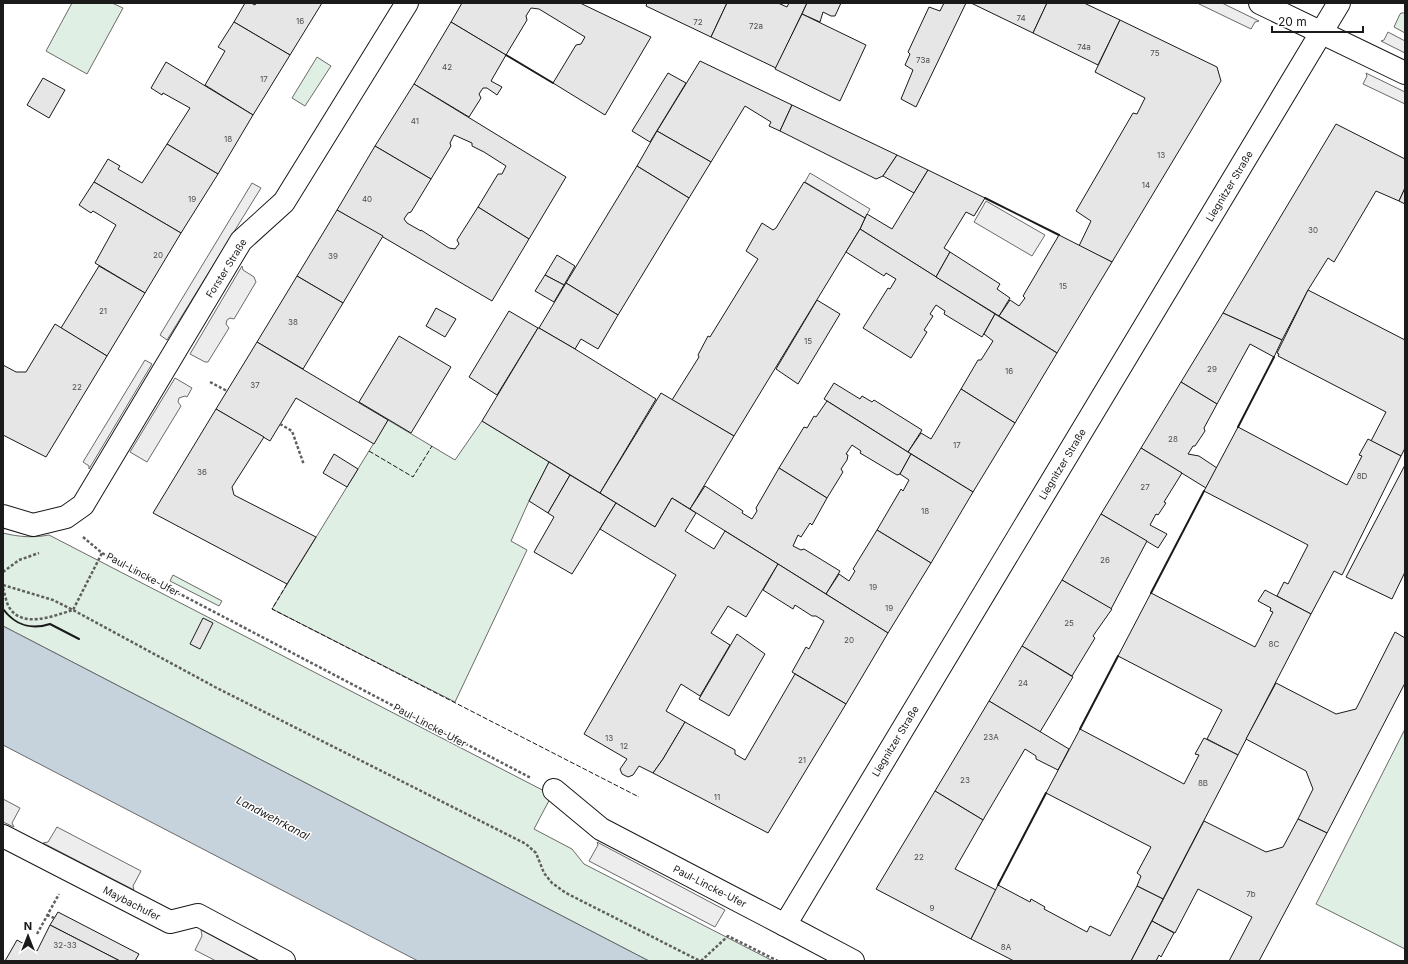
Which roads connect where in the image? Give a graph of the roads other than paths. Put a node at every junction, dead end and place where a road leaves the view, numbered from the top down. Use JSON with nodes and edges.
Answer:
{"nodes":[{"id":1,"x":407,"y":3,"type":"edge"},
{"id":2,"x":1260,"y":3,"type":"edge"},
{"id":3,"x":1339,"y":3,"type":"edge"},
{"id":4,"x":1321,"y":32,"type":"junction"},
{"id":5,"x":1405,"y":73,"type":"edge"},
{"id":6,"x":3,"y":516,"type":"edge"},
{"id":7,"x":554,"y":790,"type":"road end"},
{"id":8,"x":3,"y":836,"type":"edge"},
{"id":9,"x":785,"y":925,"type":"junction"},
{"id":10,"x":284,"y":961,"type":"edge"},
{"id":11,"x":853,"y":961,"type":"edge"}],
"edges":[{"from":1,"to":6,"type":"street","name":"Forster Straße"},
{"from":2,"to":4,"type":"street"},
{"from":3,"to":4,"type":"street","name":"Liegnitzer Straße"},
{"from":4,"to":5,"type":"street"},
{"from":4,"to":9,"type":"street","name":"Liegnitzer Straße"},
{"from":7,"to":9,"type":"street","name":"Paul-Lincke-Ufer"},
{"from":8,"to":10,"type":"street","name":"Maybachufer"},
{"from":9,"to":11,"type":"street","name":"Paul-Lincke-Ufer"}]}
